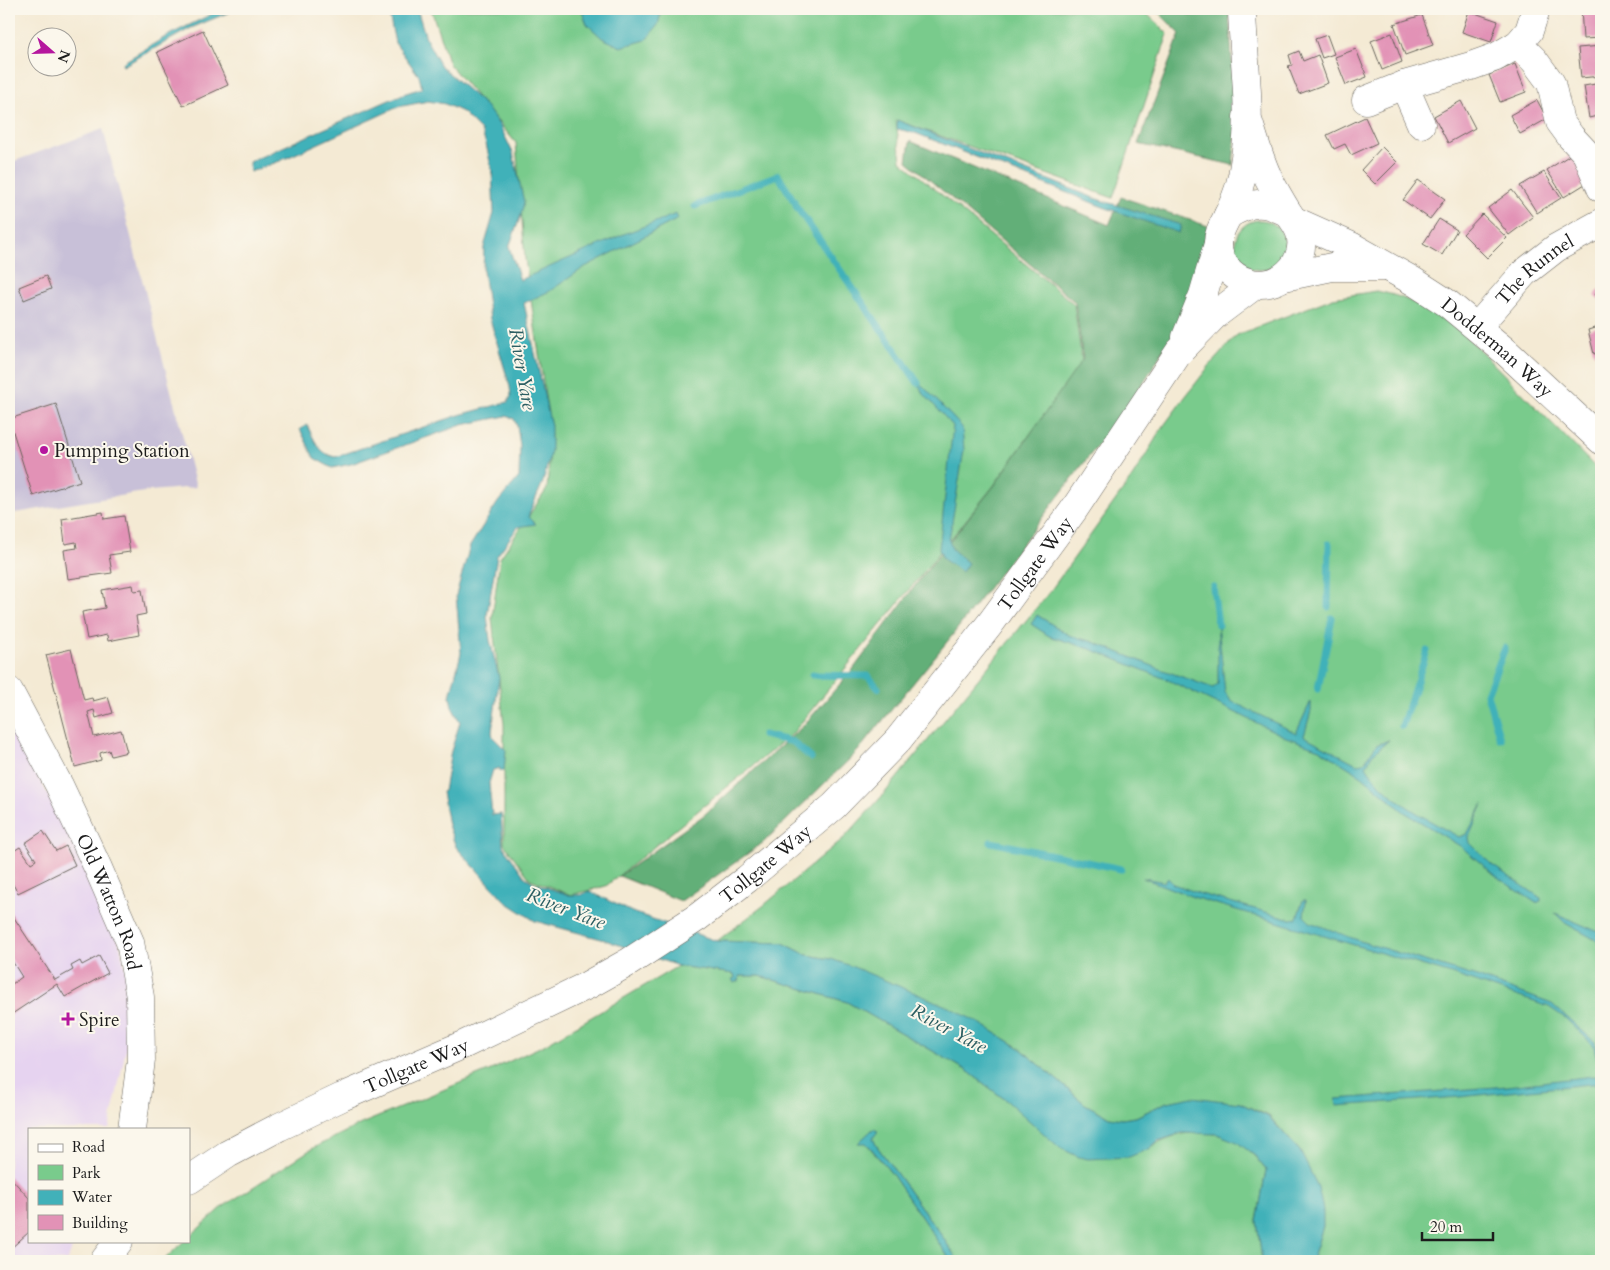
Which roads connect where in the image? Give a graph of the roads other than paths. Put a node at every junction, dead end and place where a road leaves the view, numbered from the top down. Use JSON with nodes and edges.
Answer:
{"nodes":[{"id":1,"x":1242,"y":9,"type":"edge"},
{"id":2,"x":1536,"y":9,"type":"edge"},
{"id":3,"x":1518,"y":44,"type":"junction"},
{"id":4,"x":1404,"y":85,"type":"junction"},
{"id":5,"x":1366,"y":100,"type":"dead end"},
{"id":6,"x":1247,"y":117,"type":"junction"},
{"id":7,"x":1421,"y":124,"type":"dead end"},
{"id":8,"x":1601,"y":188,"type":"edge"},
{"id":9,"x":1228,"y":215,"type":"junction"},
{"id":10,"x":1292,"y":217,"type":"junction"},
{"id":11,"x":1601,"y":223,"type":"edge"},
{"id":12,"x":1218,"y":244,"type":"junction"},
{"id":13,"x":1385,"y":267,"type":"junction"},
{"id":14,"x":1284,"y":277,"type":"junction"},
{"id":15,"x":1255,"y":285,"type":"junction"},
{"id":16,"x":1476,"y":326,"type":"junction"},
{"id":17,"x":1179,"y":352,"type":"junction"},
{"id":18,"x":1601,"y":440,"type":"edge"},
{"id":19,"x":9,"y":690,"type":"edge"},
{"id":20,"x":132,"y":1128,"type":"edge"},
{"id":21,"x":190,"y":1179,"type":"edge"},
{"id":22,"x":118,"y":1242,"type":"edge"},
{"id":23,"x":104,"y":1261,"type":"edge"}],
"edges":[{"from":1,"to":6,"type":"street"},
{"from":2,"to":3,"type":"street"},
{"from":3,"to":4,"type":"street"},
{"from":3,"to":8,"type":"street"},
{"from":4,"to":5,"type":"street"},
{"from":4,"to":7,"type":"street"},
{"from":6,"to":9,"type":"street"},
{"from":6,"to":10,"type":"street"},
{"from":9,"to":10,"type":"street"},
{"from":9,"to":12,"type":"street"},
{"from":10,"to":13,"type":"street","name":"Dodderman Way"},
{"from":10,"to":14,"type":"street"},
{"from":11,"to":16,"type":"street","name":"The Runnel"},
{"from":12,"to":15,"type":"street"},
{"from":12,"to":17,"type":"street","name":"Tollgate Way"},
{"from":13,"to":14,"type":"street","name":"Dodderman Way"},
{"from":13,"to":16,"type":"street","name":"Dodderman Way"},
{"from":14,"to":15,"type":"street"},
{"from":15,"to":17,"type":"street","name":"Tollgate Way"},
{"from":16,"to":18,"type":"street","name":"Dodderman Way"},
{"from":17,"to":21,"type":"street","name":"Tollgate Way"},
{"from":19,"to":20,"type":"street","name":"Old Watton Road"},
{"from":22,"to":23,"type":"street"}]}
